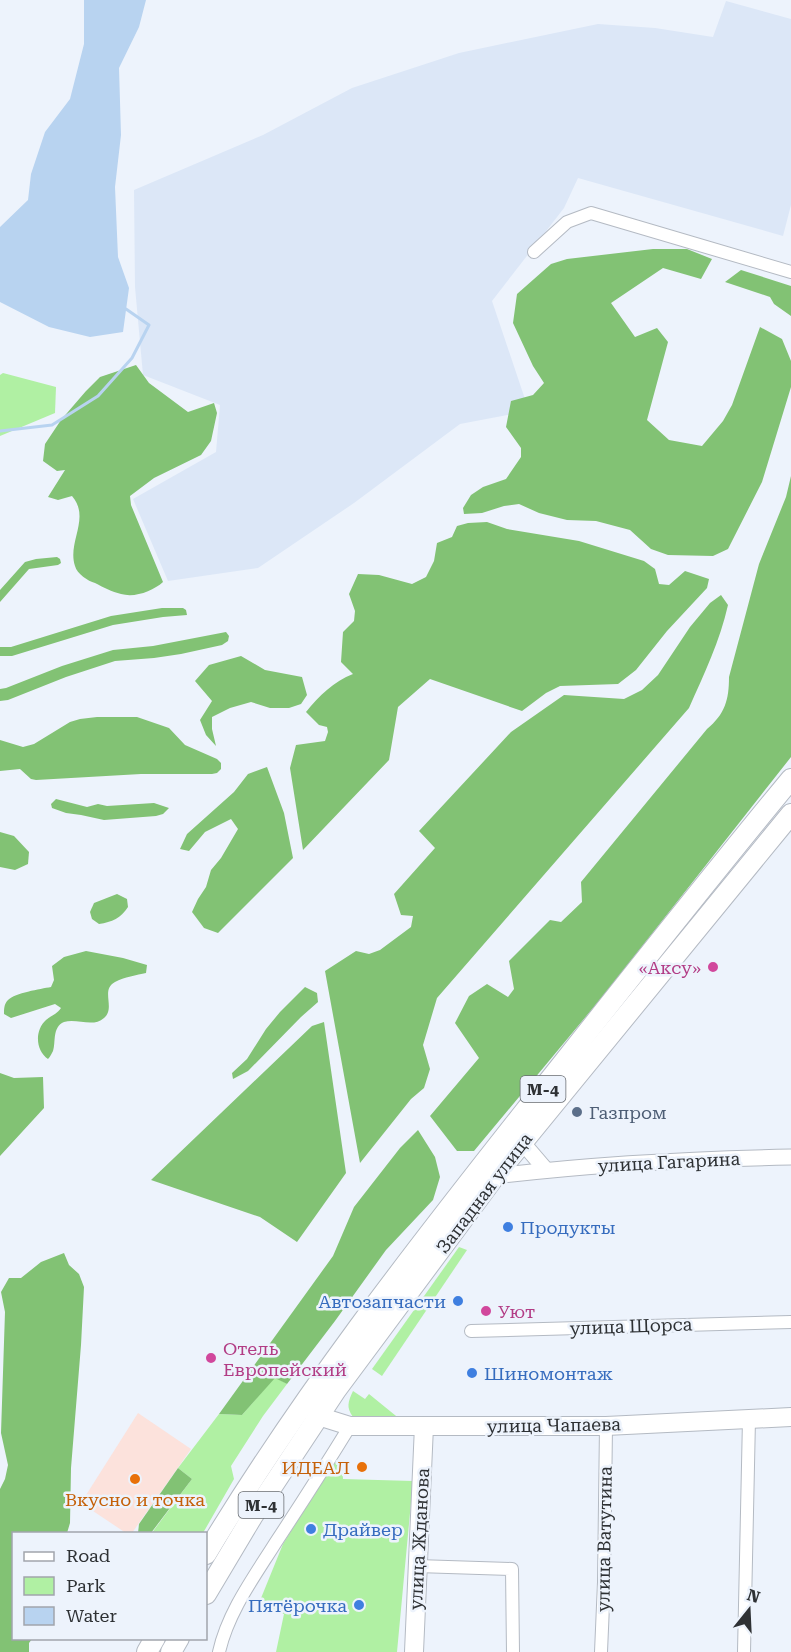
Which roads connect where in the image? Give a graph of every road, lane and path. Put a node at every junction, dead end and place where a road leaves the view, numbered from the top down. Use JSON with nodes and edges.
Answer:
{"nodes":[{"id":1,"x":534,"y":252,"type":"dead end"},
{"id":2,"x":791,"y":272,"type":"edge"},
{"id":3,"x":791,"y":779,"type":"edge"},
{"id":4,"x":791,"y":814,"type":"edge"},
{"id":5,"x":522,"y":1142,"type":"junction"},
{"id":6,"x":791,"y":1157,"type":"edge"},
{"id":7,"x":546,"y":1170,"type":"junction"},
{"id":8,"x":495,"y":1176,"type":"junction"},
{"id":9,"x":791,"y":1322,"type":"edge"},
{"id":10,"x":471,"y":1331,"type":"dead end"},
{"id":11,"x":318,"y":1416,"type":"junction"},
{"id":12,"x":791,"y":1417,"type":"edge"},
{"id":13,"x":749,"y":1419,"type":"junction"},
{"id":14,"x":350,"y":1426,"type":"junction"},
{"id":15,"x":424,"y":1426,"type":"junction"},
{"id":16,"x":606,"y":1426,"type":"junction"},
{"id":17,"x":207,"y":1552,"type":"edge"},
{"id":18,"x":417,"y":1566,"type":"junction"},
{"id":19,"x":207,"y":1592,"type":"edge"},
{"id":20,"x":219,"y":1652,"type":"edge"},
{"id":21,"x":414,"y":1652,"type":"edge"},
{"id":22,"x":513,"y":1652,"type":"edge"},
{"id":23,"x":601,"y":1652,"type":"edge"},
{"id":24,"x":744,"y":1652,"type":"edge"}],
"edges":[{"from":1,"to":2,"type":"street"},
{"from":3,"to":17,"type":"main road","name":"Западная улица","number":"М-4"},
{"from":4,"to":5,"type":"main road","name":"Западная улица","number":"М-4"},
{"from":5,"to":7,"type":"street"},
{"from":5,"to":8,"type":"main road","name":"Западная улица","number":"М-4"},
{"from":6,"to":7,"type":"street","name":"улица Гагарина"},
{"from":7,"to":8,"type":"street","name":"улица Гагарина"},
{"from":8,"to":11,"type":"main road","name":"Западная улица","number":"М-4"},
{"from":9,"to":10,"type":"street","name":"улица Щорса"},
{"from":11,"to":14,"type":"main road","name":"улица Чапаева"},
{"from":11,"to":19,"type":"main road","name":"Западная улица","number":"М-4"},
{"from":12,"to":13,"type":"main road","name":"улица Чапаева"},
{"from":13,"to":16,"type":"main road","name":"улица Чапаева"},
{"from":13,"to":24,"type":"street"},
{"from":14,"to":15,"type":"main road","name":"улица Чапаева"},
{"from":14,"to":20,"type":"street"},
{"from":15,"to":16,"type":"main road","name":"улица Чапаева"},
{"from":15,"to":18,"type":"main road","name":"улица Жданова"},
{"from":16,"to":23,"type":"street","name":"улица Ватутина"},
{"from":18,"to":21,"type":"main road","name":"улица Жданова"},
{"from":18,"to":22,"type":"street"}]}
